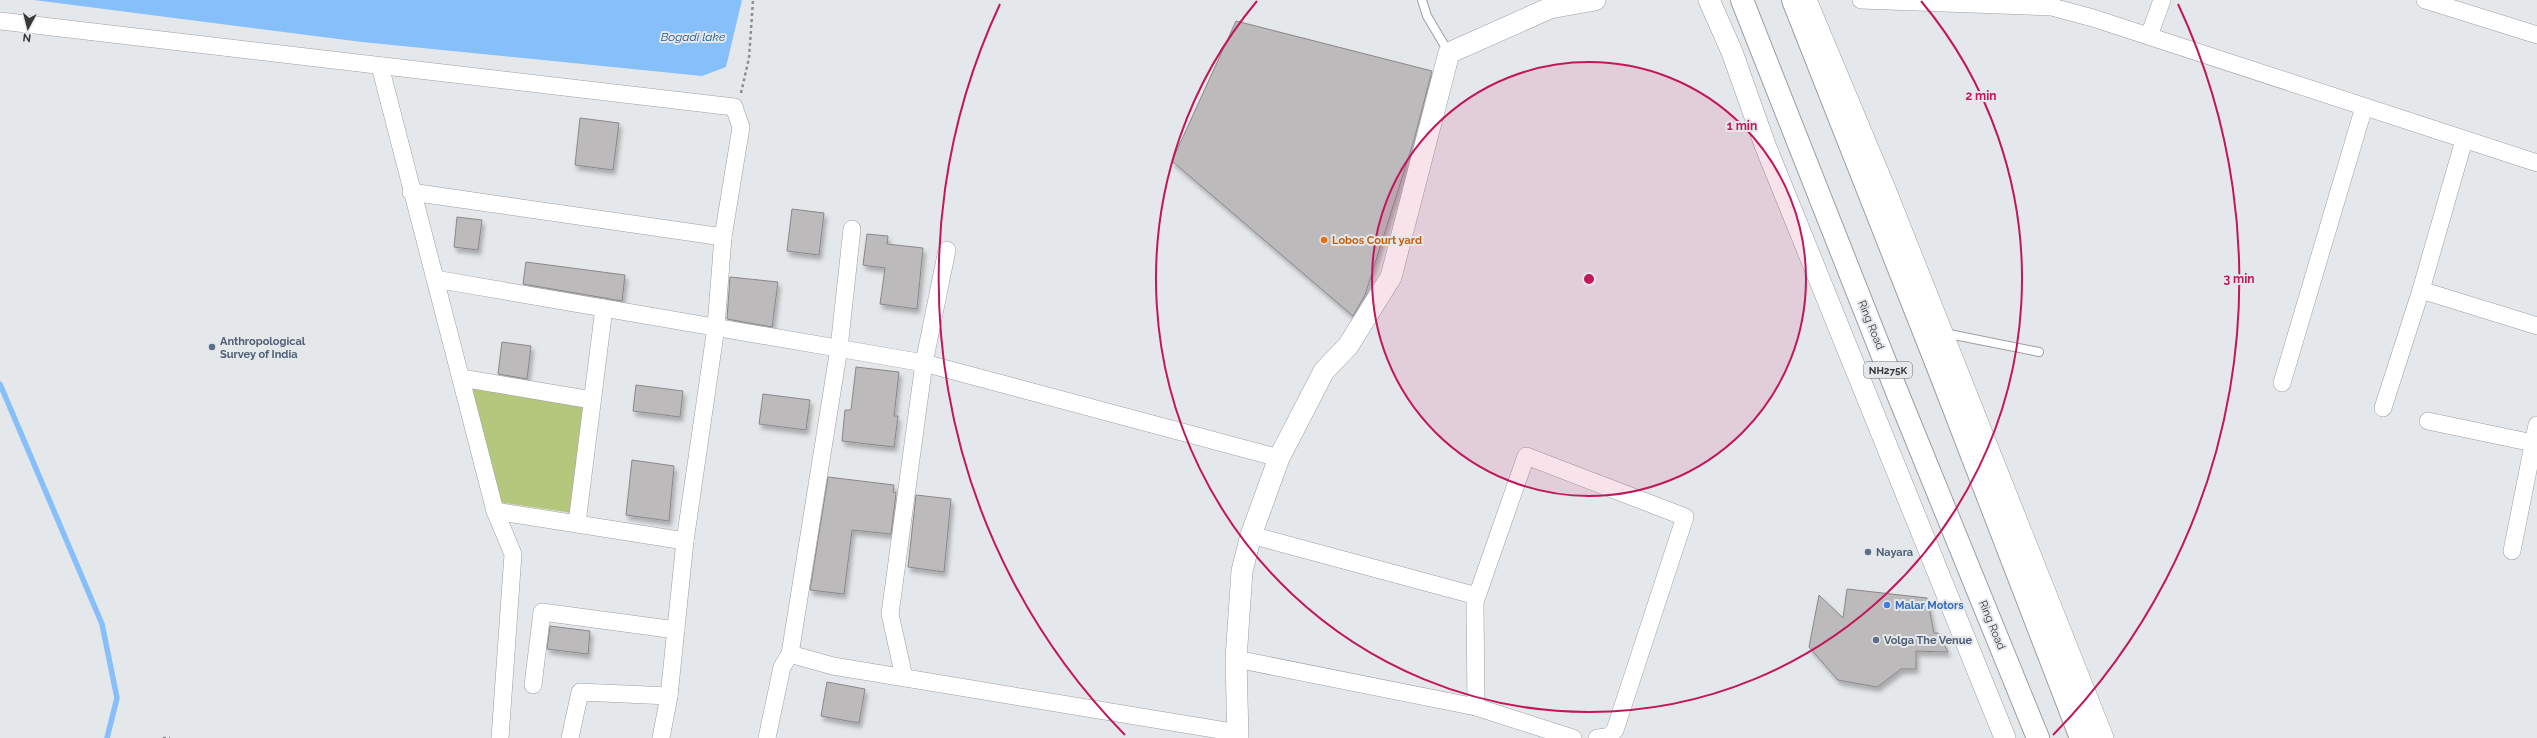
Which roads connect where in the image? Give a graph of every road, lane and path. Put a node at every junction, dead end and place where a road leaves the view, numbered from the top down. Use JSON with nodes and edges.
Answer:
{"nodes":[{"id":1,"x":753,"y":0,"type":"edge"},
{"id":2,"x":1422,"y":0,"type":"edge"},
{"id":3,"x":1595,"y":0,"type":"edge"},
{"id":4,"x":1709,"y":0,"type":"edge"},
{"id":5,"x":1742,"y":0,"type":"edge"},
{"id":6,"x":1793,"y":0,"type":"edge"},
{"id":7,"x":1806,"y":0,"type":"edge"},
{"id":8,"x":1861,"y":0,"type":"edge"},
{"id":9,"x":2162,"y":0,"type":"edge"},
{"id":10,"x":2425,"y":0,"type":"edge"},
{"id":11,"x":0,"y":21,"type":"edge"},
{"id":12,"x":2537,"y":35,"type":"edge"},
{"id":13,"x":2149,"y":36,"type":"junction"},
{"id":14,"x":1450,"y":53,"type":"junction"},
{"id":15,"x":380,"y":66,"type":"junction"},
{"id":16,"x":734,"y":107,"type":"junction"},
{"id":17,"x":2364,"y":107,"type":"junction"},
{"id":18,"x":2464,"y":140,"type":"junction"},
{"id":19,"x":2537,"y":164,"type":"edge"},
{"id":20,"x":411,"y":192,"type":"junction"},
{"id":21,"x":852,"y":229,"type":"dead end"},
{"id":22,"x":723,"y":237,"type":"junction"},
{"id":23,"x":948,"y":250,"type":"dead end"},
{"id":24,"x":435,"y":279,"type":"junction"},
{"id":25,"x":2421,"y":290,"type":"junction"},
{"id":26,"x":604,"y":308,"type":"junction"},
{"id":27,"x":2537,"y":326,"type":"edge"},
{"id":28,"x":716,"y":327,"type":"junction"},
{"id":29,"x":1942,"y":332,"type":"junction"},
{"id":30,"x":839,"y":348,"type":"junction"},
{"id":31,"x":2039,"y":352,"type":"dead end"},
{"id":32,"x":924,"y":363,"type":"junction"},
{"id":33,"x":461,"y":378,"type":"junction"},
{"id":34,"x":2282,"y":383,"type":"dead end"},
{"id":35,"x":592,"y":400,"type":"junction"},
{"id":36,"x":2383,"y":408,"type":"dead end"},
{"id":37,"x":2428,"y":421,"type":"dead end"},
{"id":38,"x":2537,"y":425,"type":"edge"},
{"id":39,"x":2533,"y":443,"type":"junction"},
{"id":40,"x":1279,"y":458,"type":"junction"},
{"id":41,"x":495,"y":511,"type":"junction"},
{"id":42,"x":577,"y":523,"type":"junction"},
{"id":43,"x":1251,"y":535,"type":"junction"},
{"id":44,"x":685,"y":541,"type":"junction"},
{"id":45,"x":2512,"y":551,"type":"dead end"},
{"id":46,"x":1477,"y":596,"type":"junction"},
{"id":47,"x":676,"y":630,"type":"junction"},
{"id":48,"x":790,"y":654,"type":"junction"},
{"id":49,"x":1236,"y":659,"type":"junction"},
{"id":50,"x":904,"y":677,"type":"junction"},
{"id":51,"x":533,"y":685,"type":"dead end"},
{"id":52,"x":669,"y":696,"type":"junction"},
{"id":53,"x":1476,"y":707,"type":"junction"},
{"id":54,"x":1238,"y":735,"type":"edge"},
{"id":55,"x":163,"y":738,"type":"edge"},
{"id":56,"x":170,"y":738,"type":"edge"},
{"id":57,"x":500,"y":738,"type":"edge"},
{"id":58,"x":570,"y":738,"type":"edge"},
{"id":59,"x":661,"y":738,"type":"edge"},
{"id":60,"x":767,"y":738,"type":"edge"},
{"id":61,"x":1573,"y":738,"type":"edge"},
{"id":62,"x":1597,"y":738,"type":"edge"},
{"id":63,"x":2005,"y":738,"type":"edge"},
{"id":64,"x":2038,"y":738,"type":"edge"},
{"id":65,"x":2081,"y":738,"type":"edge"},
{"id":66,"x":2102,"y":738,"type":"edge"}],
"edges":[{"from":1,"to":16,"type":"path"},
{"from":2,"to":14,"type":"lane"},
{"from":3,"to":14,"type":"street"},
{"from":4,"to":63,"type":"street"},
{"from":5,"to":64,"type":"highway","name":"Ring Road","number":"NH275K"},
{"from":6,"to":65,"type":"highway"},
{"from":7,"to":29,"type":"street"},
{"from":8,"to":13,"type":"street"},
{"from":9,"to":13,"type":"street"},
{"from":10,"to":12,"type":"street"},
{"from":11,"to":15,"type":"street"},
{"from":13,"to":17,"type":"street"},
{"from":14,"to":40,"type":"street"},
{"from":15,"to":16,"type":"street"},
{"from":15,"to":20,"type":"street"},
{"from":16,"to":22,"type":"street"},
{"from":17,"to":18,"type":"street"},
{"from":17,"to":34,"type":"street"},
{"from":18,"to":19,"type":"street"},
{"from":18,"to":25,"type":"street"},
{"from":20,"to":22,"type":"street"},
{"from":20,"to":24,"type":"street"},
{"from":21,"to":30,"type":"street"},
{"from":22,"to":28,"type":"street"},
{"from":23,"to":32,"type":"street"},
{"from":24,"to":26,"type":"street"},
{"from":24,"to":33,"type":"street"},
{"from":25,"to":27,"type":"street"},
{"from":25,"to":36,"type":"street"},
{"from":26,"to":28,"type":"street"},
{"from":26,"to":35,"type":"street"},
{"from":28,"to":30,"type":"street"},
{"from":28,"to":44,"type":"street"},
{"from":29,"to":31,"type":"lane"},
{"from":29,"to":66,"type":"street"},
{"from":30,"to":32,"type":"street"},
{"from":30,"to":48,"type":"street"},
{"from":32,"to":40,"type":"street"},
{"from":32,"to":50,"type":"street"},
{"from":33,"to":35,"type":"street"},
{"from":33,"to":41,"type":"street"},
{"from":35,"to":42,"type":"street"},
{"from":37,"to":39,"type":"street"},
{"from":38,"to":39,"type":"street"},
{"from":39,"to":45,"type":"street"},
{"from":40,"to":43,"type":"street"},
{"from":41,"to":42,"type":"street"},
{"from":41,"to":57,"type":"street"},
{"from":42,"to":44,"type":"street"},
{"from":43,"to":46,"type":"street"},
{"from":43,"to":49,"type":"street"},
{"from":44,"to":47,"type":"street"},
{"from":46,"to":53,"type":"street"},
{"from":46,"to":62,"type":"street"},
{"from":47,"to":51,"type":"street"},
{"from":47,"to":52,"type":"street"},
{"from":48,"to":50,"type":"street"},
{"from":48,"to":60,"type":"street"},
{"from":49,"to":53,"type":"street"},
{"from":49,"to":54,"type":"street"},
{"from":50,"to":54,"type":"street"},
{"from":52,"to":58,"type":"street"},
{"from":52,"to":59,"type":"street"},
{"from":53,"to":61,"type":"street"},
{"from":55,"to":56,"type":"path"}]}
